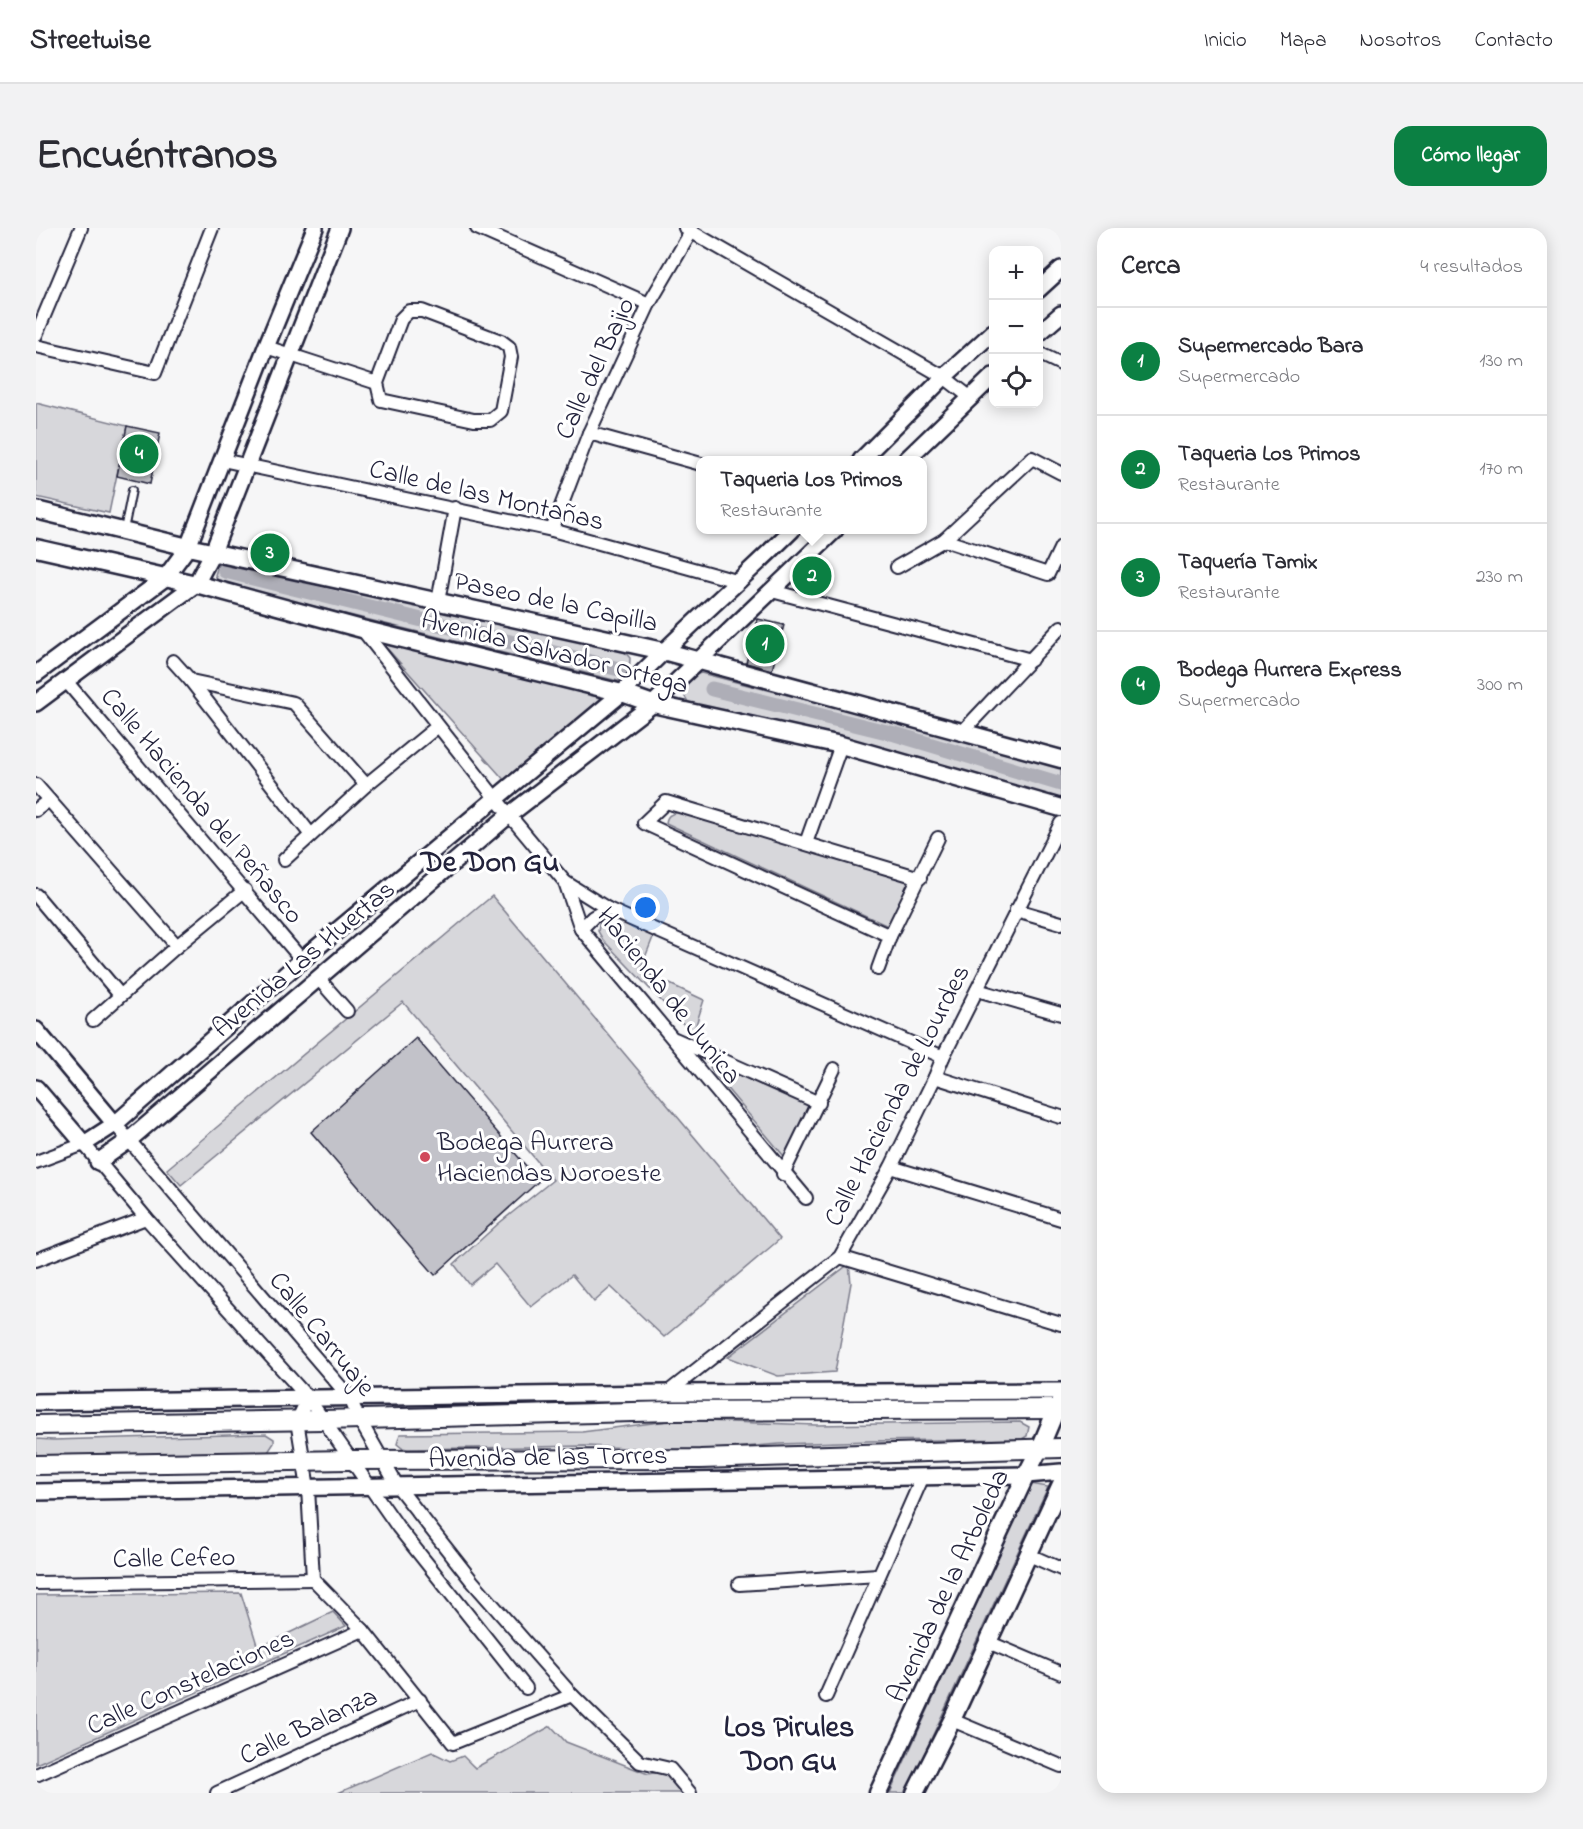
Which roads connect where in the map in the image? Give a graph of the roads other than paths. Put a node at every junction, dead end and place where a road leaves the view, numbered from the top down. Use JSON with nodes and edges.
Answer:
{"nodes":[{"id":1,"x":81,"y":228,"type":"edge"},
{"id":2,"x":212,"y":228,"type":"edge"},
{"id":3,"x":315,"y":228,"type":"edge"},
{"id":4,"x":340,"y":228,"type":"edge"},
{"id":5,"x":477,"y":228,"type":"edge"},
{"id":6,"x":688,"y":230,"type":"edge"},
{"id":7,"x":1061,"y":269,"type":"edge"},
{"id":8,"x":1043,"y":285,"type":"edge"},
{"id":9,"x":649,"y":304,"type":"junction"},
{"id":10,"x":1061,"y":314,"type":"edge"},
{"id":11,"x":1043,"y":330,"type":"edge"},
{"id":12,"x":36,"y":335,"type":"edge"},
{"id":13,"x":989,"y":336,"type":"edge"},
{"id":14,"x":36,"y":346,"type":"edge"},
{"id":15,"x":266,"y":347,"type":"junction"},
{"id":16,"x":291,"y":354,"type":"junction"},
{"id":17,"x":1040,"y":354,"type":"edge"},
{"id":18,"x":1061,"y":364,"type":"edge"},
{"id":19,"x":944,"y":377,"type":"junction"},
{"id":20,"x":989,"y":380,"type":"edge"},
{"id":21,"x":377,"y":383,"type":"junction"},
{"id":22,"x":971,"y":398,"type":"junction"},
{"id":23,"x":589,"y":433,"type":"junction"},
{"id":24,"x":865,"y":456,"type":"edge"},
{"id":25,"x":910,"y":456,"type":"edge"},
{"id":26,"x":222,"y":460,"type":"junction"},
{"id":27,"x":696,"y":463,"type":"edge"},
{"id":28,"x":245,"y":466,"type":"junction"},
{"id":29,"x":1061,"y":473,"type":"edge"},
{"id":30,"x":132,"y":490,"type":"dead end"},
{"id":31,"x":455,"y":508,"type":"junction"},
{"id":32,"x":36,"y":510,"type":"edge"},
{"id":33,"x":552,"y":530,"type":"junction"},
{"id":34,"x":124,"y":531,"type":"junction"},
{"id":35,"x":788,"y":534,"type":"edge"},
{"id":36,"x":831,"y":534,"type":"edge"},
{"id":37,"x":944,"y":540,"type":"junction"},
{"id":38,"x":188,"y":547,"type":"junction"},
{"id":39,"x":1061,"y":547,"type":"edge"},
{"id":40,"x":36,"y":548,"type":"edge"},
{"id":41,"x":213,"y":552,"type":"junction"},
{"id":42,"x":897,"y":567,"type":"dead end"},
{"id":43,"x":165,"y":578,"type":"junction"},
{"id":44,"x":740,"y":582,"type":"junction"},
{"id":45,"x":195,"y":584,"type":"junction"},
{"id":46,"x":771,"y":591,"type":"junction"},
{"id":47,"x":438,"y":602,"type":"junction"},
{"id":48,"x":1061,"y":627,"type":"edge"},
{"id":49,"x":362,"y":629,"type":"junction"},
{"id":50,"x":663,"y":651,"type":"junction"},
{"id":51,"x":697,"y":660,"type":"junction"},
{"id":52,"x":1031,"y":660,"type":"junction"},
{"id":53,"x":172,"y":662,"type":"dead end"},
{"id":54,"x":37,"y":672,"type":"edge"},
{"id":55,"x":66,"y":681,"type":"junction"},
{"id":56,"x":192,"y":681,"type":"junction"},
{"id":57,"x":622,"y":693,"type":"junction"},
{"id":58,"x":36,"y":703,"type":"edge"},
{"id":59,"x":653,"y":704,"type":"junction"},
{"id":60,"x":438,"y":726,"type":"junction"},
{"id":61,"x":963,"y":731,"type":"junction"},
{"id":62,"x":841,"y":745,"type":"junction"},
{"id":63,"x":1061,"y":759,"type":"edge"},
{"id":64,"x":36,"y":785,"type":"edge"},
{"id":65,"x":366,"y":785,"type":"junction"},
{"id":66,"x":49,"y":800,"type":"junction"},
{"id":67,"x":496,"y":800,"type":"junction"},
{"id":68,"x":1061,"y":808,"type":"edge"},
{"id":69,"x":36,"y":810,"type":"edge"},
{"id":70,"x":509,"y":815,"type":"junction"},
{"id":71,"x":1061,"y":823,"type":"edge"},
{"id":72,"x":311,"y":835,"type":"junction"},
{"id":73,"x":938,"y":838,"type":"dead end"},
{"id":74,"x":806,"y":843,"type":"junction"},
{"id":75,"x":284,"y":860,"type":"dead end"},
{"id":76,"x":920,"y":878,"type":"junction"},
{"id":77,"x":565,"y":882,"type":"junction"},
{"id":78,"x":245,"y":890,"type":"junction"},
{"id":79,"x":36,"y":895,"type":"edge"},
{"id":80,"x":608,"y":909,"type":"junction"},
{"id":81,"x":1016,"y":910,"type":"junction"},
{"id":82,"x":1061,"y":923,"type":"edge"},
{"id":83,"x":581,"y":929,"type":"junction"},
{"id":84,"x":890,"y":936,"type":"junction"},
{"id":85,"x":177,"y":946,"type":"junction"},
{"id":86,"x":302,"y":960,"type":"junction"},
{"id":87,"x":878,"y":969,"type":"dead end"},
{"id":88,"x":318,"y":978,"type":"junction"},
{"id":89,"x":977,"y":990,"type":"junction"},
{"id":90,"x":120,"y":995,"type":"junction"},
{"id":91,"x":347,"y":1011,"type":"dead end"},
{"id":92,"x":1061,"y":1014,"type":"edge"},
{"id":93,"x":93,"y":1020,"type":"dead end"},
{"id":94,"x":36,"y":1030,"type":"edge"},
{"id":95,"x":671,"y":1037,"type":"junction"},
{"id":96,"x":943,"y":1057,"type":"junction"},
{"id":97,"x":834,"y":1069,"type":"dead end"},
{"id":98,"x":935,"y":1077,"type":"junction"},
{"id":99,"x":36,"y":1088,"type":"edge"},
{"id":100,"x":819,"y":1103,"type":"junction"},
{"id":101,"x":1061,"y":1117,"type":"edge"},
{"id":102,"x":115,"y":1124,"type":"junction"},
{"id":103,"x":128,"y":1141,"type":"junction"},
{"id":104,"x":84,"y":1144,"type":"junction"},
{"id":105,"x":36,"y":1162,"type":"edge"},
{"id":106,"x":98,"y":1162,"type":"junction"},
{"id":107,"x":891,"y":1167,"type":"junction"},
{"id":108,"x":783,"y":1174,"type":"junction"},
{"id":109,"x":806,"y":1198,"type":"dead end"},
{"id":110,"x":146,"y":1218,"type":"junction"},
{"id":111,"x":1061,"y":1219,"type":"edge"},
{"id":112,"x":840,"y":1257,"type":"junction"},
{"id":113,"x":36,"y":1260,"type":"edge"},
{"id":114,"x":1061,"y":1324,"type":"edge"},
{"id":115,"x":1061,"y":1391,"type":"edge"},
{"id":116,"x":667,"y":1393,"type":"junction"},
{"id":117,"x":308,"y":1398,"type":"junction"},
{"id":118,"x":350,"y":1398,"type":"junction"},
{"id":119,"x":36,"y":1402,"type":"edge"},
{"id":120,"x":1059,"y":1405,"type":"edge"},
{"id":121,"x":359,"y":1419,"type":"junction"},
{"id":122,"x":323,"y":1420,"type":"junction"},
{"id":123,"x":297,"y":1421,"type":"junction"},
{"id":124,"x":36,"y":1425,"type":"edge"},
{"id":125,"x":1040,"y":1448,"type":"junction"},
{"id":126,"x":1061,"y":1448,"type":"edge"},
{"id":127,"x":304,"y":1460,"type":"junction"},
{"id":128,"x":349,"y":1460,"type":"junction"},
{"id":129,"x":382,"y":1460,"type":"junction"},
{"id":130,"x":36,"y":1465,"type":"edge"},
{"id":131,"x":1061,"y":1472,"type":"edge"},
{"id":132,"x":1026,"y":1475,"type":"junction"},
{"id":133,"x":923,"y":1476,"type":"junction"},
{"id":134,"x":1061,"y":1484,"type":"edge"},
{"id":135,"x":368,"y":1486,"type":"junction"},
{"id":136,"x":398,"y":1486,"type":"junction"},
{"id":137,"x":308,"y":1488,"type":"junction"},
{"id":138,"x":36,"y":1492,"type":"edge"},
{"id":139,"x":1029,"y":1555,"type":"junction"},
{"id":140,"x":1061,"y":1569,"type":"edge"},
{"id":141,"x":878,"y":1575,"type":"junction"},
{"id":142,"x":313,"y":1579,"type":"junction"},
{"id":143,"x":36,"y":1583,"type":"edge"},
{"id":144,"x":739,"y":1584,"type":"dead end"},
{"id":145,"x":363,"y":1630,"type":"junction"},
{"id":146,"x":988,"y":1642,"type":"junction"},
{"id":147,"x":1061,"y":1673,"type":"edge"},
{"id":148,"x":526,"y":1688,"type":"dead end"},
{"id":149,"x":572,"y":1695,"type":"junction"},
{"id":150,"x":826,"y":1696,"type":"dead end"},
{"id":151,"x":420,"y":1700,"type":"junction"},
{"id":152,"x":952,"y":1720,"type":"junction"},
{"id":153,"x":1061,"y":1766,"type":"edge"},
{"id":154,"x":36,"y":1776,"type":"edge"},
{"id":155,"x":217,"y":1793,"type":"edge"},
{"id":156,"x":690,"y":1793,"type":"edge"},
{"id":157,"x":878,"y":1793,"type":"edge"},
{"id":158,"x":915,"y":1793,"type":"edge"}],
"edges":[{"from":1,"to":12,"type":"street"},
{"from":2,"to":14,"type":"street"},
{"from":3,"to":15,"type":"street"},
{"from":4,"to":16,"type":"street"},
{"from":5,"to":9,"type":"street"},
{"from":6,"to":9,"type":"street","name":"Calle del Bajio"},
{"from":6,"to":19,"type":"street"},
{"from":7,"to":8,"type":"street"},
{"from":9,"to":23,"type":"street","name":"Calle del Bajio"},
{"from":10,"to":11,"type":"street"},
{"from":13,"to":19,"type":"street"},
{"from":15,"to":16,"type":"street"},
{"from":15,"to":26,"type":"street"},
{"from":16,"to":21,"type":"street"},
{"from":16,"to":28,"type":"street"},
{"from":17,"to":18,"type":"street"},
{"from":19,"to":22,"type":"street"},
{"from":19,"to":24,"type":"street"},
{"from":20,"to":22,"type":"street"},
{"from":21,"to":21,"type":"street"},
{"from":22,"to":25,"type":"street"},
{"from":23,"to":27,"type":"street"},
{"from":23,"to":33,"type":"street","name":"Calle del Bajio"},
{"from":26,"to":28,"type":"street","name":"Calle de las Montañas"},
{"from":26,"to":38,"type":"street"},
{"from":28,"to":31,"type":"street","name":"Calle de las Montañas"},
{"from":28,"to":41,"type":"street"},
{"from":29,"to":37,"type":"street"},
{"from":30,"to":34,"type":"lane"},
{"from":31,"to":33,"type":"street","name":"Calle de las Montañas"},
{"from":31,"to":47,"type":"street"},
{"from":32,"to":34,"type":"main road","name":"Paseo de la Capilla"},
{"from":33,"to":44,"type":"street","name":"Calle de las Montañas"},
{"from":34,"to":38,"type":"main road","name":"Paseo de la Capilla"},
{"from":35,"to":44,"type":"street","name":"Avenida Las Huertas"},
{"from":36,"to":46,"type":"street","name":"Avenida Las Huertas"},
{"from":37,"to":39,"type":"street"},
{"from":37,"to":42,"type":"street"},
{"from":38,"to":41,"type":"main road","name":"Paseo de la Capilla"},
{"from":38,"to":43,"type":"street"},
{"from":40,"to":43,"type":"main road","name":"Avenida Salvador Ortega"},
{"from":41,"to":45,"type":"street"},
{"from":41,"to":47,"type":"main road","name":"Paseo de la Capilla"},
{"from":43,"to":45,"type":"main road","name":"Avenida Salvador Ortega"},
{"from":43,"to":54,"type":"street"},
{"from":44,"to":50,"type":"street","name":"Avenida Las Huertas"},
{"from":45,"to":49,"type":"main road","name":"Avenida Salvador Ortega"},
{"from":45,"to":55,"type":"street"},
{"from":46,"to":51,"type":"street","name":"Avenida Las Huertas"},
{"from":46,"to":52,"type":"street"},
{"from":47,"to":50,"type":"main road","name":"Paseo de la Capilla"},
{"from":48,"to":52,"type":"street"},
{"from":49,"to":57,"type":"main road","name":"Avenida Salvador Ortega"},
{"from":49,"to":60,"type":"street","name":"Hacienda de Junica"},
{"from":50,"to":51,"type":"main road","name":"Paseo de la Capilla"},
{"from":50,"to":57,"type":"street","name":"Avenida Las Huertas"},
{"from":51,"to":59,"type":"street","name":"Avenida Las Huertas"},
{"from":51,"to":61,"type":"main road","name":"Paseo de la Capilla"},
{"from":52,"to":61,"type":"street"},
{"from":53,"to":56,"type":"street"},
{"from":55,"to":58,"type":"street"},
{"from":55,"to":78,"type":"street","name":"Calle Hacienda del Peñasco"},
{"from":56,"to":65,"type":"street"},
{"from":56,"to":72,"type":"street"},
{"from":57,"to":59,"type":"main road","name":"Avenida Salvador Ortega"},
{"from":57,"to":67,"type":"street","name":"Avenida Las Huertas"},
{"from":59,"to":62,"type":"main road","name":"Avenida Salvador Ortega"},
{"from":59,"to":70,"type":"street","name":"Avenida Las Huertas"},
{"from":60,"to":65,"type":"street"},
{"from":60,"to":67,"type":"street","name":"Hacienda de Junica"},
{"from":61,"to":63,"type":"main road","name":"Paseo de la Capilla"},
{"from":62,"to":68,"type":"main road","name":"Avenida Salvador Ortega"},
{"from":62,"to":74,"type":"street"},
{"from":64,"to":66,"type":"street"},
{"from":65,"to":72,"type":"street"},
{"from":66,"to":69,"type":"street"},
{"from":66,"to":85,"type":"street"},
{"from":67,"to":70,"type":"street","name":"Hacienda de Junica"},
{"from":67,"to":86,"type":"street","name":"Avenida Las Huertas"},
{"from":70,"to":77,"type":"street","name":"Hacienda de Junica"},
{"from":70,"to":88,"type":"street","name":"Avenida Las Huertas"},
{"from":71,"to":81,"type":"street","name":"Calle Hacienda de Lourdes"},
{"from":72,"to":75,"type":"street"},
{"from":73,"to":76,"type":"street"},
{"from":74,"to":76,"type":"street"},
{"from":74,"to":84,"type":"street"},
{"from":76,"to":84,"type":"street"},
{"from":77,"to":80,"type":"street"},
{"from":77,"to":83,"type":"street","name":"Hacienda de Junica"},
{"from":78,"to":85,"type":"street"},
{"from":78,"to":86,"type":"street","name":"Calle Hacienda del Peñasco"},
{"from":79,"to":90,"type":"street"},
{"from":80,"to":83,"type":"street"},
{"from":80,"to":96,"type":"street"},
{"from":81,"to":82,"type":"street"},
{"from":81,"to":89,"type":"street","name":"Calle Hacienda de Lourdes"},
{"from":83,"to":95,"type":"street","name":"Hacienda de Junica"},
{"from":84,"to":87,"type":"street"},
{"from":85,"to":90,"type":"street"},
{"from":86,"to":102,"type":"street","name":"Avenida Las Huertas"},
{"from":88,"to":91,"type":"street"},
{"from":88,"to":103,"type":"street","name":"Avenida Las Huertas"},
{"from":89,"to":92,"type":"street"},
{"from":89,"to":96,"type":"street","name":"Calle Hacienda de Lourdes"},
{"from":90,"to":93,"type":"street"},
{"from":94,"to":102,"type":"street","name":"Calle Carruaje"},
{"from":95,"to":100,"type":"street"},
{"from":95,"to":108,"type":"street","name":"Hacienda de Junica"},
{"from":96,"to":98,"type":"street","name":"Calle Hacienda de Lourdes"},
{"from":97,"to":100,"type":"street"},
{"from":98,"to":101,"type":"street"},
{"from":98,"to":107,"type":"street","name":"Calle Hacienda de Lourdes"},
{"from":99,"to":104,"type":"street","name":"Calle Carruaje"},
{"from":100,"to":108,"type":"street"},
{"from":102,"to":103,"type":"street","name":"Calle Carruaje"},
{"from":102,"to":104,"type":"street","name":"Avenida Las Huertas"},
{"from":103,"to":106,"type":"street","name":"Avenida Las Huertas"},
{"from":103,"to":118,"type":"street","name":"Calle Carruaje"},
{"from":104,"to":105,"type":"street"},
{"from":104,"to":106,"type":"street","name":"Calle Carruaje"},
{"from":106,"to":110,"type":"street","name":"Calle Carruaje"},
{"from":107,"to":111,"type":"street"},
{"from":107,"to":112,"type":"street","name":"Calle Hacienda de Lourdes"},
{"from":108,"to":109,"type":"street","name":"Hacienda de Junica"},
{"from":110,"to":113,"type":"street"},
{"from":110,"to":117,"type":"street","name":"Calle Carruaje"},
{"from":112,"to":114,"type":"street"},
{"from":112,"to":116,"type":"street","name":"Calle Hacienda de Lourdes"},
{"from":115,"to":116,"type":"street"},
{"from":116,"to":118,"type":"street"},
{"from":117,"to":118,"type":"street"},
{"from":117,"to":119,"type":"street"},
{"from":117,"to":122,"type":"street","name":"Calle Carruaje"},
{"from":117,"to":123,"type":"street"},
{"from":118,"to":121,"type":"street","name":"Calle Carruaje"},
{"from":120,"to":121,"type":"main road","name":"Avenida de las Torres"},
{"from":120,"to":125,"type":"main road","name":"Avenida de la Arboleda"},
{"from":121,"to":122,"type":"main road","name":"Avenida de las Torres"},
{"from":121,"to":129,"type":"street","name":"Calle Carruaje"},
{"from":122,"to":123,"type":"main road","name":"Avenida de las Torres"},
{"from":122,"to":128,"type":"street","name":"Calle Carruaje"},
{"from":123,"to":124,"type":"main road","name":"Avenida de las Torres"},
{"from":123,"to":127,"type":"street"},
{"from":125,"to":126,"type":"main road","name":"Avenida de las Torres"},
{"from":125,"to":129,"type":"main road","name":"Avenida de las Torres"},
{"from":125,"to":132,"type":"main road","name":"Avenida de la Arboleda"},
{"from":127,"to":128,"type":"main road","name":"Avenida de las Torres"},
{"from":127,"to":130,"type":"main road","name":"Avenida de las Torres"},
{"from":127,"to":137,"type":"street"},
{"from":128,"to":129,"type":"main road","name":"Avenida de las Torres"},
{"from":128,"to":135,"type":"street","name":"Calle Carruaje"},
{"from":129,"to":136,"type":"street","name":"Calle Carruaje"},
{"from":131,"to":132,"type":"street","name":"Avenida de las Torres"},
{"from":132,"to":133,"type":"street","name":"Avenida de las Torres"},
{"from":132,"to":157,"type":"main road","name":"Avenida de la Arboleda"},
{"from":133,"to":136,"type":"street","name":"Avenida de las Torres"},
{"from":133,"to":141,"type":"street"},
{"from":134,"to":139,"type":"main road"},
{"from":135,"to":136,"type":"street","name":"Avenida de las Torres"},
{"from":135,"to":137,"type":"street","name":"Avenida de las Torres"},
{"from":135,"to":148,"type":"street","name":"Calle Carruaje"},
{"from":136,"to":149,"type":"street","name":"Calle Carruaje"},
{"from":137,"to":138,"type":"street","name":"Avenida de las Torres"},
{"from":137,"to":142,"type":"street"},
{"from":139,"to":140,"type":"street"},
{"from":139,"to":146,"type":"main road"},
{"from":141,"to":144,"type":"street"},
{"from":141,"to":150,"type":"street"},
{"from":142,"to":143,"type":"street","name":"Calle Cefeo"},
{"from":142,"to":145,"type":"street"},
{"from":145,"to":151,"type":"street"},
{"from":145,"to":154,"type":"street","name":"Calle Constelaciones"},
{"from":146,"to":147,"type":"street"},
{"from":146,"to":152,"type":"main road"},
{"from":149,"to":151,"type":"street"},
{"from":149,"to":156,"type":"street","name":"Calle Carruaje"},
{"from":151,"to":155,"type":"street","name":"Calle Balanza"},
{"from":152,"to":153,"type":"street"},
{"from":152,"to":158,"type":"main road"}]}
